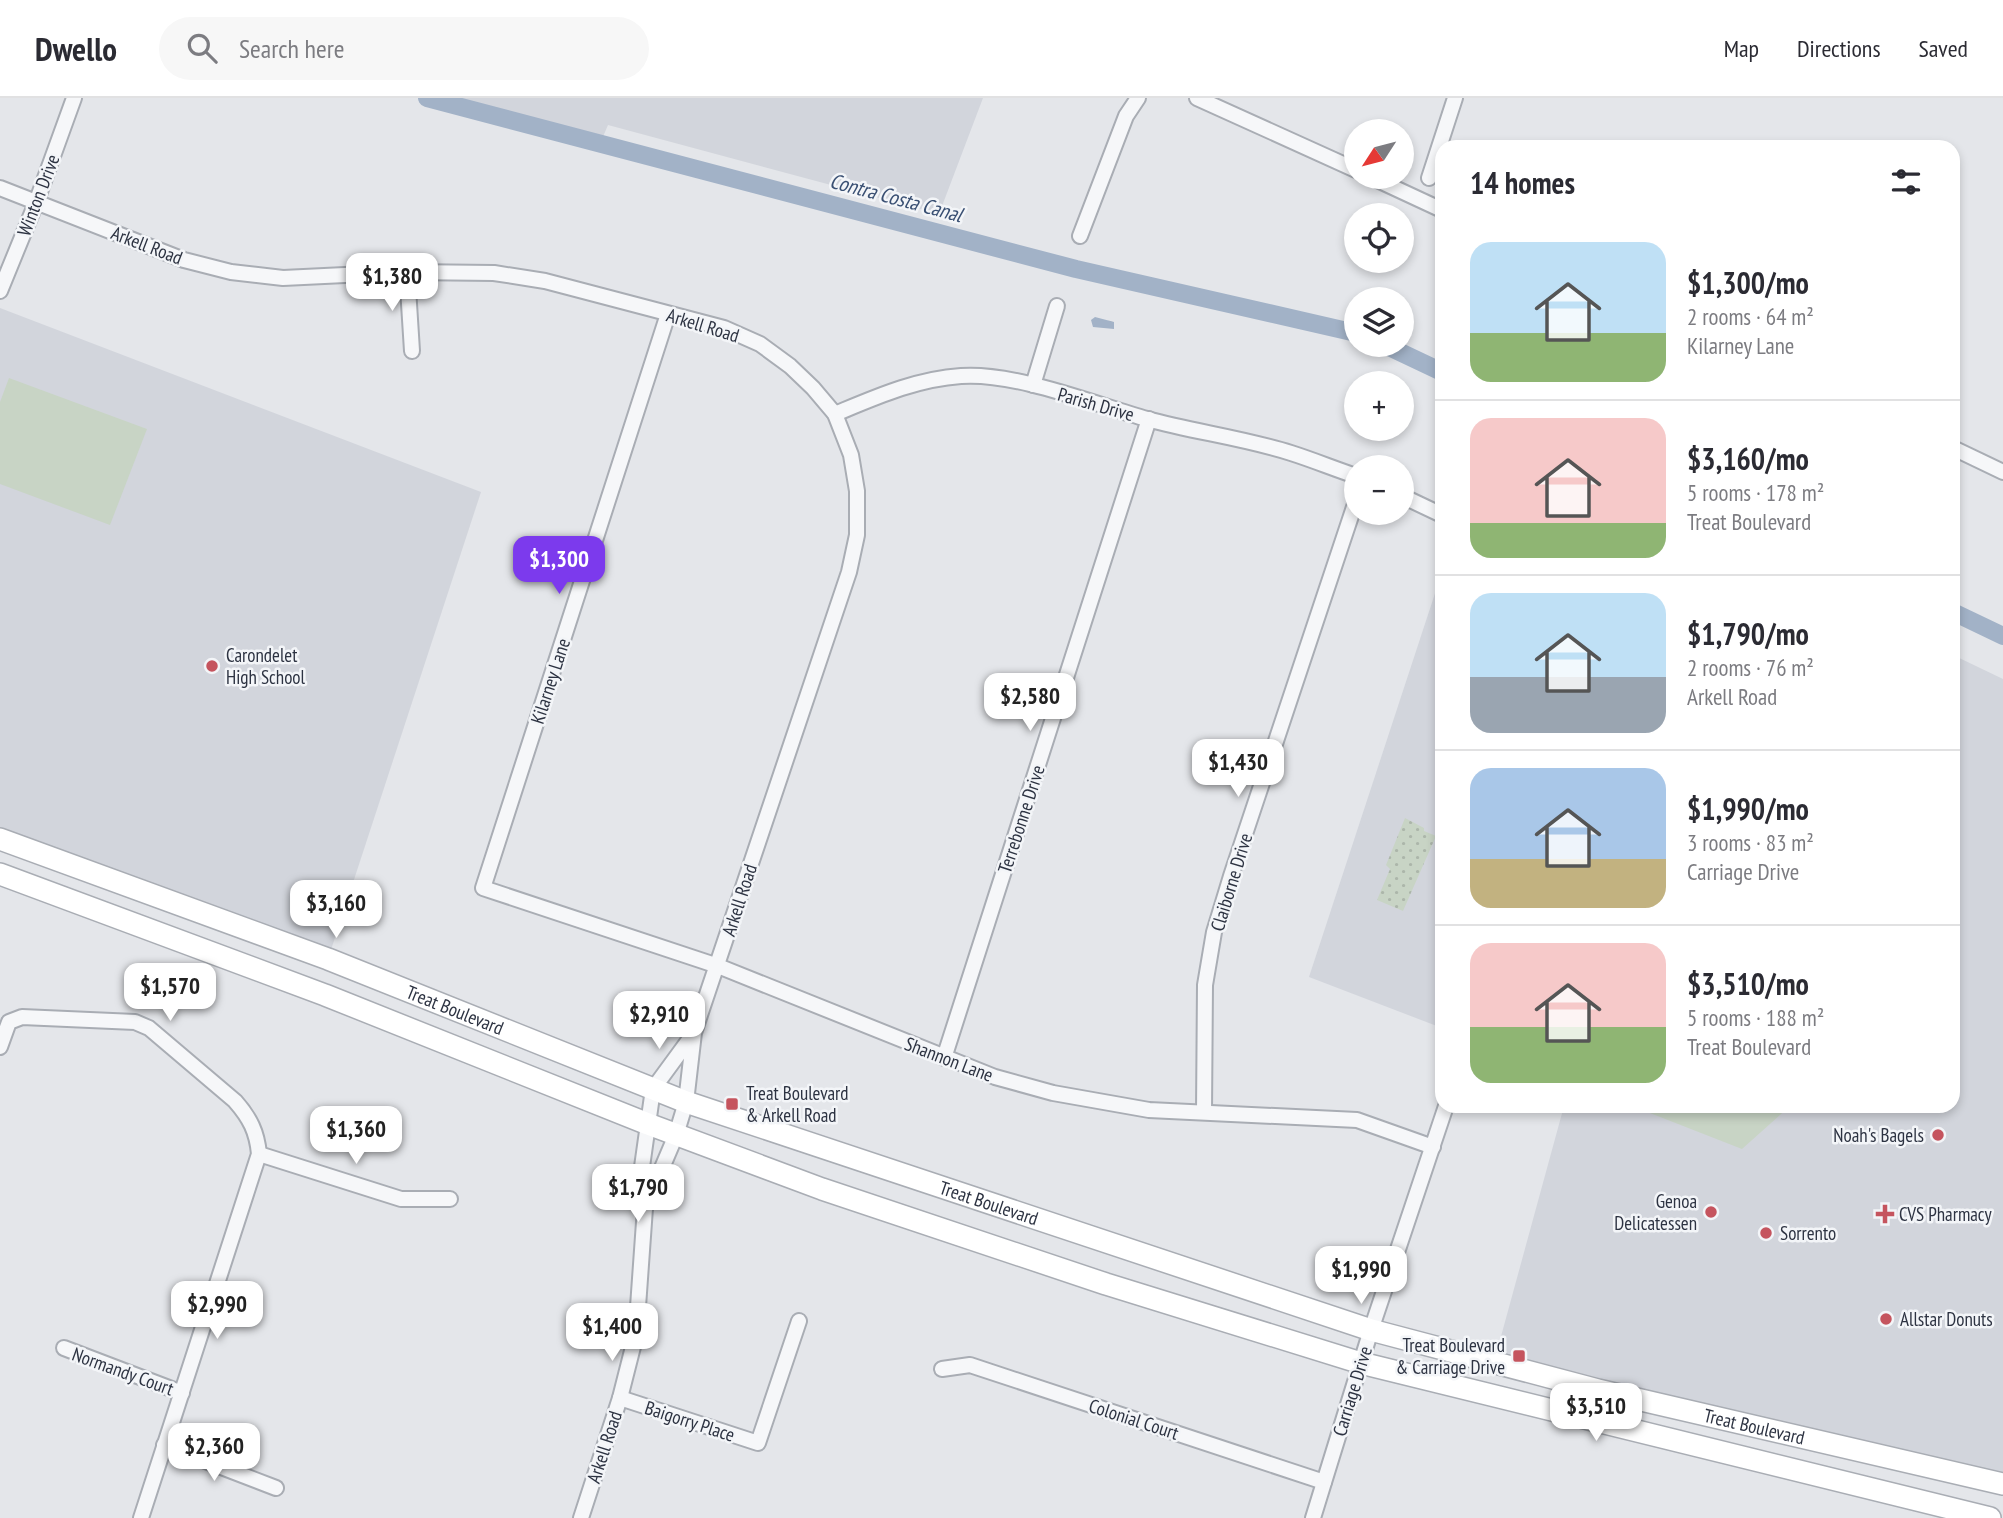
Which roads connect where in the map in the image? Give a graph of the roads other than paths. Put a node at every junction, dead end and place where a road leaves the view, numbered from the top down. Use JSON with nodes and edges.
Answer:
{"nodes":[{"id":1,"x":74,"y":98,"type":"edge"},
{"id":2,"x":1138,"y":98,"type":"edge"},
{"id":3,"x":1197,"y":98,"type":"edge"},
{"id":4,"x":1455,"y":98,"type":"edge"},
{"id":5,"x":1222,"y":103,"type":"edge"},
{"id":6,"x":1441,"y":140,"type":"edge"},
{"id":7,"x":1435,"y":160,"type":"edge"},
{"id":8,"x":1344,"y":164,"type":"edge"},
{"id":9,"x":1429,"y":178,"type":"dead end"},
{"id":10,"x":0,"y":188,"type":"edge"},
{"id":11,"x":1397,"y":189,"type":"edge"},
{"id":12,"x":36,"y":203,"type":"junction"},
{"id":13,"x":1435,"y":207,"type":"edge"},
{"id":14,"x":1080,"y":236,"type":"dead end"},
{"id":15,"x":407,"y":272,"type":"junction"},
{"id":16,"x":0,"y":290,"type":"edge"},
{"id":17,"x":1057,"y":306,"type":"dead end"},
{"id":18,"x":668,"y":314,"type":"junction"},
{"id":19,"x":412,"y":351,"type":"dead end"},
{"id":20,"x":1033,"y":385,"type":"junction"},
{"id":21,"x":835,"y":414,"type":"junction"},
{"id":22,"x":1149,"y":419,"type":"junction"},
{"id":23,"x":1960,"y":451,"type":"edge"},
{"id":24,"x":1344,"y":472,"type":"edge"},
{"id":25,"x":2003,"y":472,"type":"edge"},
{"id":26,"x":1414,"y":502,"type":"edge"},
{"id":27,"x":1435,"y":512,"type":"edge"},
{"id":28,"x":1348,"y":525,"type":"edge"},
{"id":29,"x":0,"y":839,"type":"edge"},
{"id":30,"x":0,"y":874,"type":"edge"},
{"id":31,"x":484,"y":888,"type":"joint"},
{"id":32,"x":718,"y":966,"type":"junction"},
{"id":33,"x":694,"y":1032,"type":"junction"},
{"id":34,"x":0,"y":1046,"type":"edge"},
{"id":35,"x":944,"y":1058,"type":"junction"},
{"id":36,"x":653,"y":1090,"type":"junction"},
{"id":37,"x":686,"y":1102,"type":"junction"},
{"id":38,"x":1204,"y":1112,"type":"junction"},
{"id":39,"x":1444,"y":1113,"type":"edge"},
{"id":40,"x":648,"y":1124,"type":"junction"},
{"id":41,"x":676,"y":1135,"type":"junction"},
{"id":42,"x":1433,"y":1147,"type":"junction"},
{"id":43,"x":259,"y":1154,"type":"junction"},
{"id":44,"x":450,"y":1199,"type":"dead end"},
{"id":45,"x":645,"y":1208,"type":"junction"},
{"id":46,"x":799,"y":1321,"type":"dead end"},
{"id":47,"x":1371,"y":1330,"type":"junction"},
{"id":48,"x":64,"y":1348,"type":"dead end"},
{"id":49,"x":1361,"y":1363,"type":"junction"},
{"id":50,"x":942,"y":1369,"type":"dead end"},
{"id":51,"x":182,"y":1393,"type":"junction"},
{"id":52,"x":620,"y":1398,"type":"junction"},
{"id":53,"x":164,"y":1445,"type":"junction"},
{"id":54,"x":1324,"y":1482,"type":"junction"},
{"id":55,"x":2003,"y":1484,"type":"edge"},
{"id":56,"x":276,"y":1488,"type":"dead end"},
{"id":57,"x":141,"y":1518,"type":"edge"},
{"id":58,"x":581,"y":1518,"type":"edge"},
{"id":59,"x":1313,"y":1518,"type":"edge"},
{"id":60,"x":1990,"y":1518,"type":"edge"}],
"edges":[{"from":1,"to":12,"type":"street","name":"Winton Drive"},
{"from":2,"to":14,"type":"street"},
{"from":3,"to":5,"type":"street"},
{"from":4,"to":6,"type":"street"},
{"from":5,"to":8,"type":"street"},
{"from":7,"to":9,"type":"street"},
{"from":10,"to":12,"type":"street","name":"Arkell Road"},
{"from":11,"to":13,"type":"street"},
{"from":12,"to":15,"type":"street","name":"Arkell Road"},
{"from":12,"to":16,"type":"street","name":"Winton Drive"},
{"from":15,"to":18,"type":"street","name":"Arkell Road"},
{"from":15,"to":19,"type":"street"},
{"from":17,"to":20,"type":"street"},
{"from":18,"to":21,"type":"street","name":"Arkell Road"},
{"from":18,"to":31,"type":"street","name":"Kilarney Lane"},
{"from":20,"to":21,"type":"street","name":"Parish Drive"},
{"from":20,"to":22,"type":"street","name":"Parish Drive"},
{"from":21,"to":32,"type":"street","name":"Arkell Road"},
{"from":22,"to":24,"type":"street","name":"Parish Drive"},
{"from":22,"to":35,"type":"street","name":"Terrebonne Drive"},
{"from":23,"to":25,"type":"street"},
{"from":26,"to":27,"type":"street"},
{"from":28,"to":38,"type":"street","name":"Claiborne Drive"},
{"from":29,"to":36,"type":"main road","name":"Treat Boulevard"},
{"from":30,"to":40,"type":"main road","name":"Treat Boulevard"},
{"from":31,"to":32,"type":"street","name":"Shannon Lane"},
{"from":32,"to":33,"type":"street","name":"Arkell Road"},
{"from":32,"to":35,"type":"street","name":"Shannon Lane"},
{"from":33,"to":36,"type":"street","name":"Arkell Road"},
{"from":33,"to":37,"type":"street","name":"Arkell Road"},
{"from":34,"to":43,"type":"street"},
{"from":35,"to":38,"type":"street","name":"Shannon Lane"},
{"from":36,"to":37,"type":"main road","name":"Treat Boulevard"},
{"from":36,"to":40,"type":"street","name":"Arkell Road"},
{"from":37,"to":41,"type":"street","name":"Arkell Road"},
{"from":37,"to":47,"type":"main road","name":"Treat Boulevard"},
{"from":38,"to":42,"type":"street","name":"Shannon Lane"},
{"from":39,"to":42,"type":"street","name":"Carriage Drive"},
{"from":40,"to":41,"type":"main road","name":"Treat Boulevard"},
{"from":40,"to":45,"type":"street","name":"Arkell Road"},
{"from":41,"to":45,"type":"street","name":"Arkell Road"},
{"from":41,"to":49,"type":"main road","name":"Treat Boulevard"},
{"from":42,"to":47,"type":"street","name":"Carriage Drive"},
{"from":43,"to":44,"type":"street"},
{"from":43,"to":51,"type":"street"},
{"from":45,"to":52,"type":"street","name":"Arkell Road"},
{"from":46,"to":52,"type":"street","name":"Baigorry Place"},
{"from":47,"to":49,"type":"street","name":"Carriage Drive"},
{"from":47,"to":55,"type":"main road","name":"Treat Boulevard"},
{"from":48,"to":51,"type":"street","name":"Normandy Court"},
{"from":49,"to":54,"type":"street","name":"Carriage Drive"},
{"from":49,"to":60,"type":"main road","name":"Treat Boulevard"},
{"from":50,"to":54,"type":"street","name":"Colonial Court"},
{"from":51,"to":53,"type":"street"},
{"from":52,"to":58,"type":"street","name":"Arkell Road"},
{"from":53,"to":56,"type":"street"},
{"from":53,"to":57,"type":"street"},
{"from":54,"to":59,"type":"street","name":"Carriage Drive"}]}
